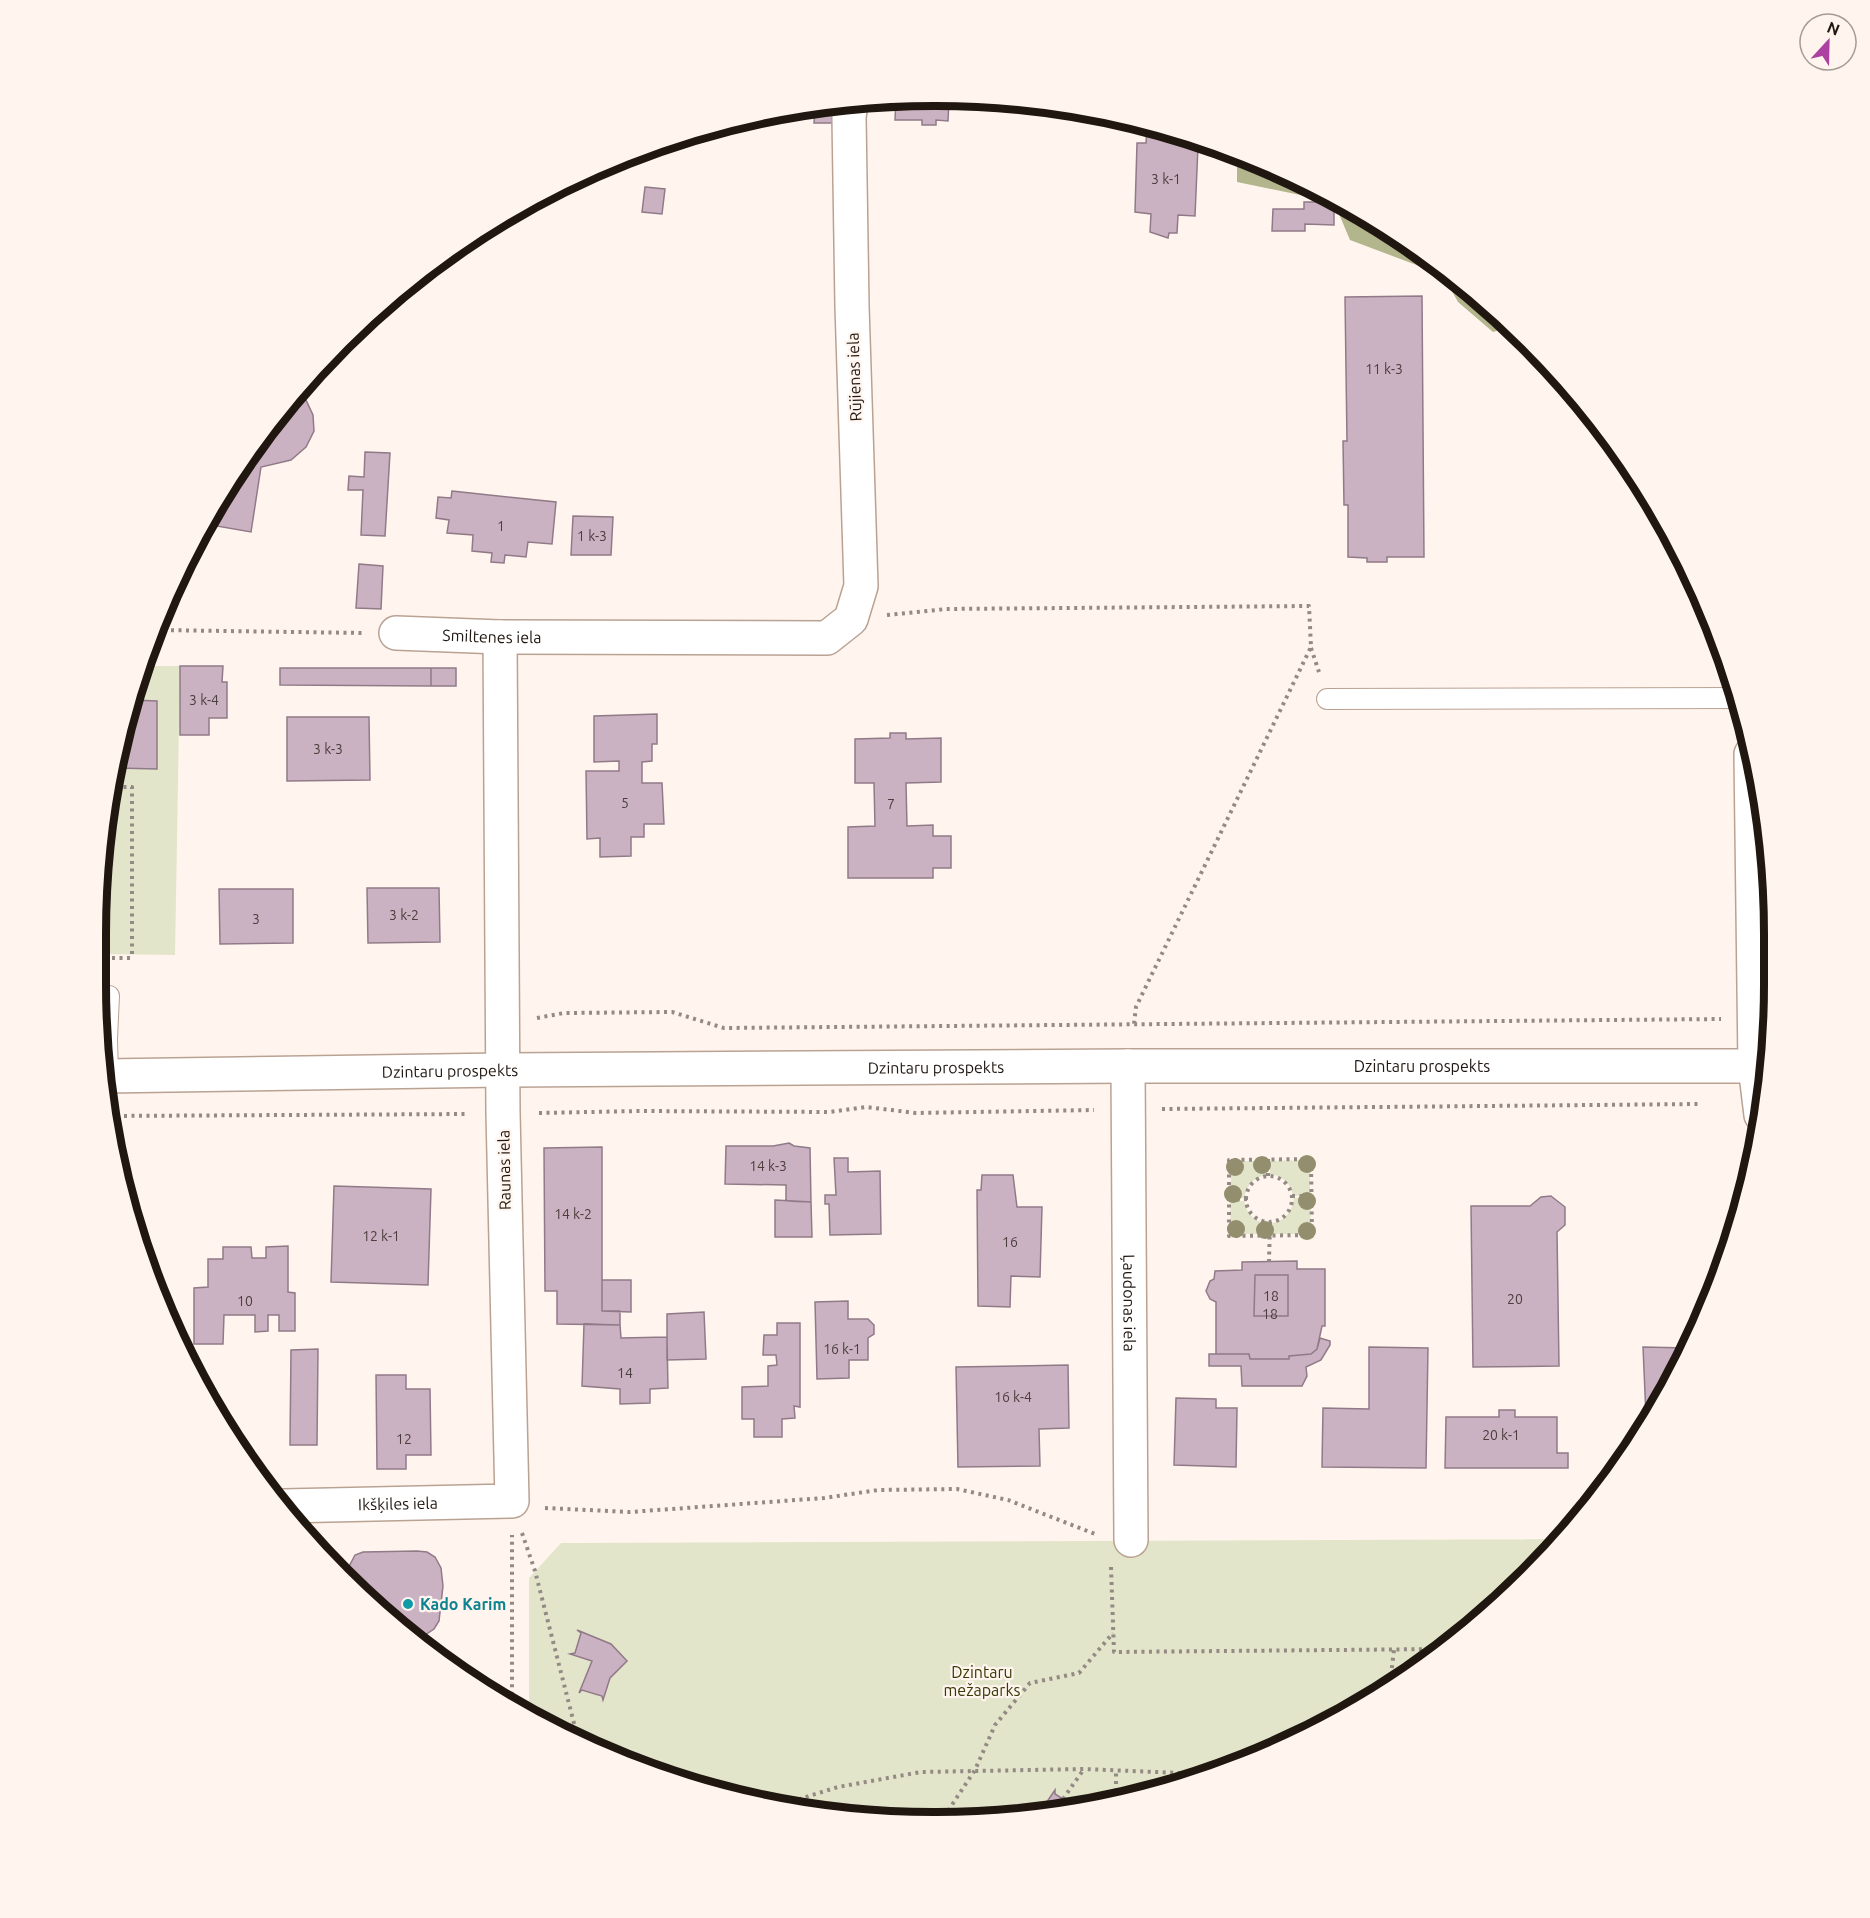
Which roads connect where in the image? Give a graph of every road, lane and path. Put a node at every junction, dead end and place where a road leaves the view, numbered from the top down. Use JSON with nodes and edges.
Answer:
{"nodes":[{"id":1,"x":850,"y":111,"type":"edge"},
{"id":2,"x":839,"y":628,"type":"junction"},
{"id":3,"x":165,"y":630,"type":"edge"},
{"id":4,"x":396,"y":633,"type":"joint"},
{"id":5,"x":500,"y":638,"type":"junction"},
{"id":6,"x":1728,"y":698,"type":"edge"},
{"id":7,"x":1327,"y":699,"type":"dead end"},
{"id":8,"x":120,"y":788,"type":"edge"},
{"id":9,"x":1752,"y":798,"type":"edge"},
{"id":10,"x":106,"y":958,"type":"edge"},
{"id":11,"x":106,"y":996,"type":"edge"},
{"id":12,"x":1755,"y":1019,"type":"junction"},
{"id":13,"x":502,"y":1024,"type":"junction"},
{"id":14,"x":1134,"y":1024,"type":"junction"},
{"id":15,"x":108,"y":1026,"type":"edge"},
{"id":16,"x":1760,"y":1054,"type":"edge"},
{"id":17,"x":1128,"y":1066,"type":"junction"},
{"id":18,"x":1759,"y":1066,"type":"edge"},
{"id":19,"x":502,"y":1071,"type":"junction"},
{"id":20,"x":112,"y":1076,"type":"edge"},
{"id":21,"x":1703,"y":1104,"type":"dead end"},
{"id":22,"x":1128,"y":1109,"type":"junction"},
{"id":23,"x":503,"y":1113,"type":"junction"},
{"id":24,"x":118,"y":1116,"type":"edge"},
{"id":25,"x":1268,"y":1159,"type":"junction"},
{"id":26,"x":1268,"y":1176,"type":"junction"},
{"id":27,"x":1292,"y":1196,"type":"junction"},
{"id":28,"x":1311,"y":1196,"type":"junction"},
{"id":29,"x":1247,"y":1199,"type":"junction"},
{"id":30,"x":1229,"y":1200,"type":"junction"},
{"id":31,"x":1270,"y":1222,"type":"junction"},
{"id":32,"x":1271,"y":1236,"type":"junction"},
{"id":33,"x":1269,"y":1262,"type":"dead end"},
{"id":34,"x":512,"y":1501,"type":"junction"},
{"id":35,"x":293,"y":1506,"type":"edge"},
{"id":36,"x":1114,"y":1546,"type":"junction"},
{"id":37,"x":1113,"y":1632,"type":"junction"},
{"id":38,"x":1426,"y":1649,"type":"edge"},
{"id":39,"x":1395,"y":1650,"type":"junction"},
{"id":40,"x":1391,"y":1674,"type":"edge"},
{"id":41,"x":511,"y":1695,"type":"edge"},
{"id":42,"x":576,"y":1729,"type":"edge"},
{"id":43,"x":1084,"y":1768,"type":"junction"},
{"id":44,"x":975,"y":1770,"type":"junction"},
{"id":45,"x":1116,"y":1770,"type":"junction"},
{"id":46,"x":1183,"y":1773,"type":"edge"},
{"id":47,"x":1116,"y":1791,"type":"edge"},
{"id":48,"x":1063,"y":1799,"type":"dead end"},
{"id":49,"x":797,"y":1800,"type":"edge"},
{"id":50,"x":948,"y":1812,"type":"edge"}],
"edges":[{"from":1,"to":2,"type":"street","name":"Rūjienas iela"},
{"from":2,"to":5,"type":"street","name":"Smiltenes iela"},
{"from":2,"to":14,"type":"path"},
{"from":3,"to":4,"type":"path"},
{"from":4,"to":5,"type":"street","name":"Smiltenes iela"},
{"from":5,"to":13,"type":"street","name":"Raunas iela"},
{"from":6,"to":7,"type":"lane"},
{"from":8,"to":10,"type":"path"},
{"from":9,"to":12,"type":"street"},
{"from":11,"to":15,"type":"lane"},
{"from":12,"to":14,"type":"path"},
{"from":12,"to":16,"type":"street"},
{"from":13,"to":14,"type":"path"},
{"from":13,"to":19,"type":"street","name":"Raunas iela"},
{"from":14,"to":17,"type":"path"},
{"from":17,"to":18,"type":"street","name":"Dzintaru prospekts"},
{"from":17,"to":19,"type":"street","name":"Dzintaru prospekts"},
{"from":17,"to":22,"type":"street","name":"Ļaudonas iela"},
{"from":19,"to":20,"type":"street","name":"Dzintaru prospekts"},
{"from":19,"to":23,"type":"street","name":"Raunas iela"},
{"from":21,"to":22,"type":"path"},
{"from":22,"to":23,"type":"path"},
{"from":22,"to":36,"type":"street","name":"Ļaudonas iela"},
{"from":23,"to":24,"type":"path"},
{"from":23,"to":34,"type":"street","name":"Raunas iela"},
{"from":25,"to":26,"type":"path"},
{"from":25,"to":28,"type":"path"},
{"from":25,"to":30,"type":"path"},
{"from":26,"to":27,"type":"path"},
{"from":26,"to":29,"type":"path"},
{"from":27,"to":28,"type":"path"},
{"from":27,"to":31,"type":"path"},
{"from":28,"to":32,"type":"path"},
{"from":29,"to":30,"type":"path"},
{"from":29,"to":31,"type":"path"},
{"from":30,"to":32,"type":"path"},
{"from":31,"to":32,"type":"path"},
{"from":32,"to":33,"type":"path"},
{"from":34,"to":35,"type":"street","name":"Ikšķiles iela"},
{"from":34,"to":36,"type":"path"},
{"from":34,"to":41,"type":"path"},
{"from":34,"to":42,"type":"path"},
{"from":36,"to":37,"type":"path"},
{"from":37,"to":39,"type":"path"},
{"from":37,"to":44,"type":"path"},
{"from":38,"to":39,"type":"path"},
{"from":39,"to":40,"type":"path"},
{"from":43,"to":44,"type":"path"},
{"from":43,"to":45,"type":"path"},
{"from":43,"to":48,"type":"path"},
{"from":44,"to":49,"type":"path"},
{"from":44,"to":50,"type":"path"},
{"from":45,"to":46,"type":"path"},
{"from":45,"to":47,"type":"path"}]}
